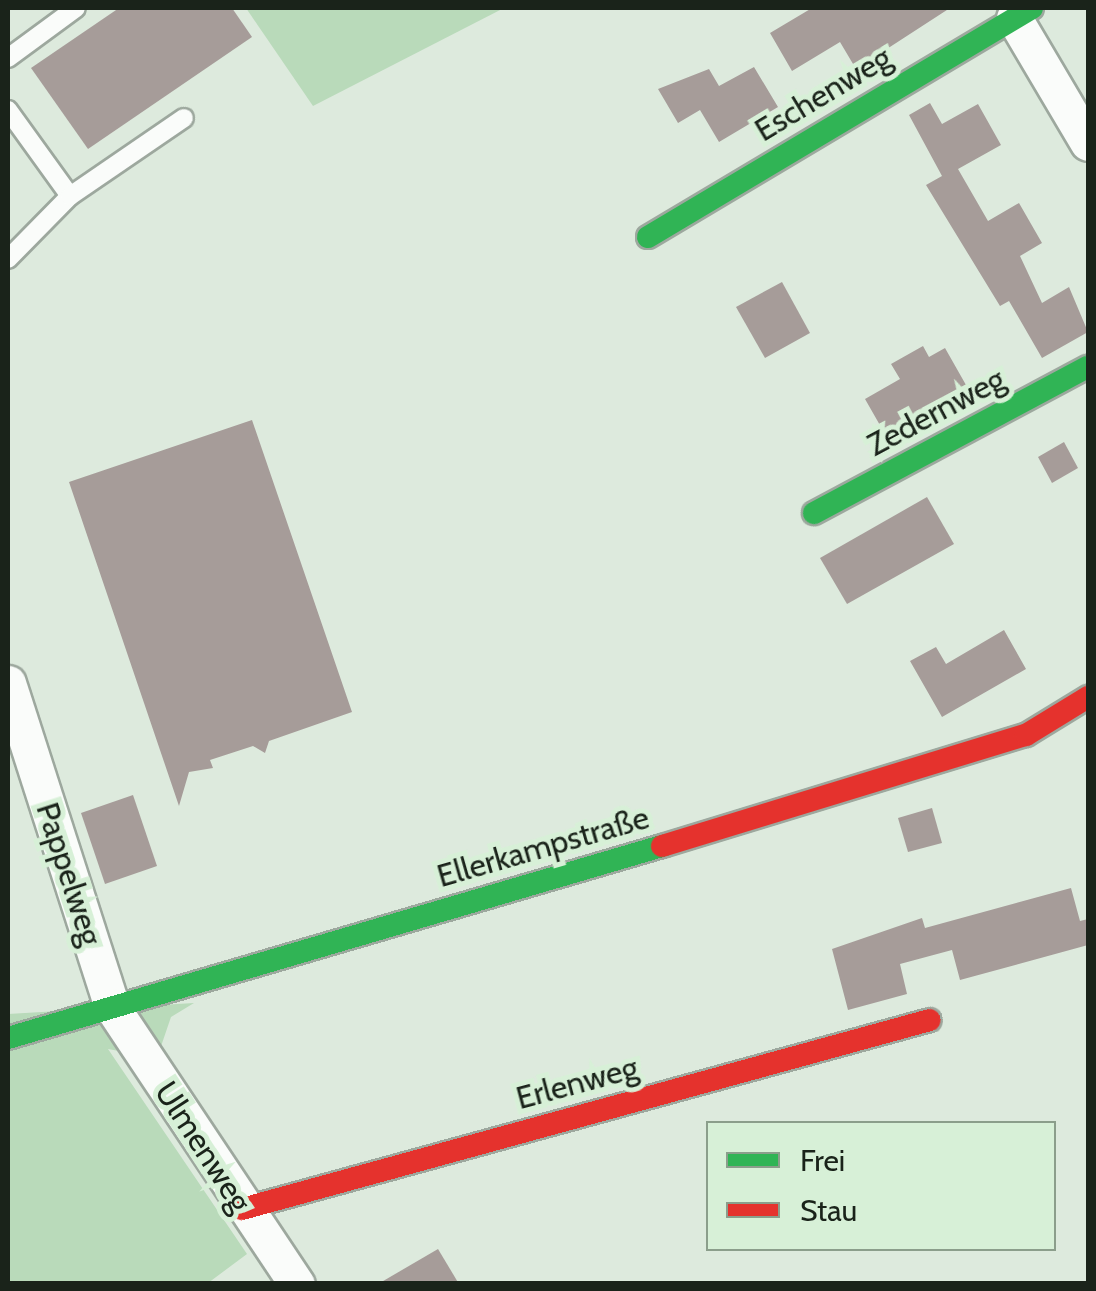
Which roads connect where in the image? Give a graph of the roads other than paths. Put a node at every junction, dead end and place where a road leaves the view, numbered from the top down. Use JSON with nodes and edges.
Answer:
{"nodes":[{"id":1,"x":76,"y":8,"type":"edge"},
{"id":2,"x":1023,"y":13,"type":"edge"},
{"id":3,"x":8,"y":58,"type":"edge"},
{"id":4,"x":8,"y":110,"type":"edge"},
{"id":5,"x":184,"y":118,"type":"dead end"},
{"id":6,"x":1088,"y":143,"type":"edge"},
{"id":7,"x":70,"y":196,"type":"junction"},
{"id":8,"x":648,"y":237,"type":"dead end"},
{"id":9,"x":8,"y":260,"type":"edge"},
{"id":10,"x":1088,"y":367,"type":"edge"},
{"id":11,"x":814,"y":513,"type":"dead end"},
{"id":12,"x":8,"y":683,"type":"edge"},
{"id":13,"x":1088,"y":697,"type":"edge"},
{"id":14,"x":112,"y":1007,"type":"junction"},
{"id":15,"x":930,"y":1020,"type":"dead end"},
{"id":16,"x":8,"y":1038,"type":"edge"},
{"id":17,"x":242,"y":1209,"type":"junction"},
{"id":18,"x":297,"y":1284,"type":"edge"}],
"edges":[{"from":1,"to":3,"type":"lane"},
{"from":2,"to":6,"type":"street"},
{"from":2,"to":8,"type":"street","name":"Eschenweg"},
{"from":4,"to":7,"type":"lane"},
{"from":5,"to":7,"type":"lane"},
{"from":7,"to":9,"type":"lane"},
{"from":10,"to":11,"type":"street","name":"Zedernweg"},
{"from":12,"to":14,"type":"street","name":"Pappelweg"},
{"from":13,"to":14,"type":"street","name":"Ellerkampstraße"},
{"from":14,"to":16,"type":"street","name":"Ellerkampstraße"},
{"from":14,"to":17,"type":"street","name":"Ulmenweg"},
{"from":15,"to":17,"type":"street","name":"Erlenweg"},
{"from":17,"to":18,"type":"street","name":"Ulmenweg"}]}
